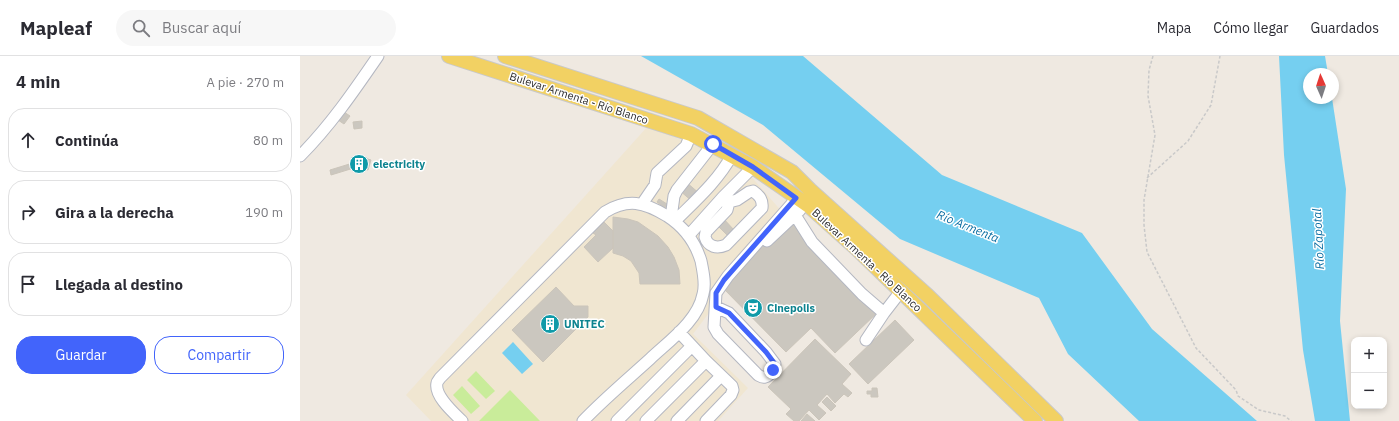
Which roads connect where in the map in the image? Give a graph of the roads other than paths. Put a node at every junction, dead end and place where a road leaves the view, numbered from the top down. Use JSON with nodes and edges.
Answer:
{"nodes":[{"id":1,"x":378,"y":56,"type":"edge"},
{"id":2,"x":449,"y":56,"type":"edge"},
{"id":3,"x":505,"y":56,"type":"edge"},
{"id":4,"x":691,"y":134,"type":"junction"},
{"id":5,"x":723,"y":150,"type":"junction"},
{"id":6,"x":300,"y":156,"type":"edge"},
{"id":7,"x":753,"y":167,"type":"junction"},
{"id":8,"x":711,"y":184,"type":"junction"},
{"id":9,"x":810,"y":190,"type":"junction"},
{"id":10,"x":726,"y":199,"type":"junction"},
{"id":11,"x":801,"y":201,"type":"junction"},
{"id":12,"x":642,"y":204,"type":"junction"},
{"id":13,"x":795,"y":215,"type":"junction"},
{"id":14,"x":673,"y":220,"type":"junction"},
{"id":15,"x":689,"y":235,"type":"junction"},
{"id":16,"x":724,"y":280,"type":"junction"},
{"id":17,"x":901,"y":291,"type":"junction"},
{"id":18,"x":716,"y":307,"type":"junction"},
{"id":19,"x":884,"y":313,"type":"junction"},
{"id":20,"x":931,"y":320,"type":"junction"},
{"id":21,"x":679,"y":332,"type":"junction"},
{"id":22,"x":866,"y":340,"type":"dead end"},
{"id":23,"x":692,"y":346,"type":"junction"},
{"id":24,"x":706,"y":361,"type":"junction"},
{"id":25,"x":721,"y":376,"type":"junction"},
{"id":26,"x":1014,"y":380,"type":"junction"},
{"id":27,"x":589,"y":419,"type":"edge"},
{"id":28,"x":1050,"y":419,"type":"edge"},
{"id":29,"x":462,"y":421,"type":"edge"},
{"id":30,"x":617,"y":421,"type":"edge"},
{"id":31,"x":646,"y":421,"type":"edge"},
{"id":32,"x":677,"y":421,"type":"edge"},
{"id":33,"x":706,"y":421,"type":"edge"},
{"id":34,"x":1035,"y":421,"type":"edge"}],
"edges":[{"from":1,"to":6,"type":"lane"},
{"from":2,"to":4,"type":"main road","name":"Bulevar Armenta - Río Blanco"},
{"from":3,"to":9,"type":"main road","name":"Bulevar Armenta - Río Blanco"},
{"from":4,"to":5,"type":"main road","name":"Bulevar Armenta - Río Blanco"},
{"from":4,"to":12,"type":"lane"},
{"from":5,"to":7,"type":"main road","name":"Bulevar Armenta - Río Blanco"},
{"from":5,"to":8,"type":"lane"},
{"from":5,"to":9,"type":"main road"},
{"from":5,"to":14,"type":"lane"},
{"from":7,"to":10,"type":"lane"},
{"from":7,"to":11,"type":"main road","name":"Bulevar Armenta - Río Blanco"},
{"from":8,"to":10,"type":"lane"},
{"from":8,"to":14,"type":"lane"},
{"from":9,"to":26,"type":"main road","name":"Bulevar Armenta - Río Blanco"},
{"from":10,"to":10,"type":"lane"},
{"from":10,"to":15,"type":"lane"},
{"from":11,"to":13,"type":"lane"},
{"from":11,"to":16,"type":"lane"},
{"from":11,"to":17,"type":"main road","name":"Bulevar Armenta - Río Blanco"},
{"from":12,"to":14,"type":"lane"},
{"from":12,"to":29,"type":"lane"},
{"from":13,"to":16,"type":"lane"},
{"from":13,"to":19,"type":"lane"},
{"from":14,"to":15,"type":"lane"},
{"from":15,"to":21,"type":"lane"},
{"from":16,"to":18,"type":"lane"},
{"from":17,"to":19,"type":"lane"},
{"from":17,"to":20,"type":"main road","name":"Bulevar Armenta - Río Blanco"},
{"from":18,"to":18,"type":"lane"},
{"from":19,"to":22,"type":"lane"},
{"from":20,"to":26,"type":"main road"},
{"from":20,"to":34,"type":"main road","name":"Bulevar Armenta - Río Blanco"},
{"from":21,"to":23,"type":"lane"},
{"from":21,"to":27,"type":"lane"},
{"from":23,"to":24,"type":"lane"},
{"from":23,"to":30,"type":"lane"},
{"from":24,"to":25,"type":"lane"},
{"from":24,"to":31,"type":"lane"},
{"from":25,"to":32,"type":"lane"},
{"from":25,"to":33,"type":"lane"},
{"from":26,"to":28,"type":"main road","name":"Bulevar Armenta - Río Blanco"}]}
